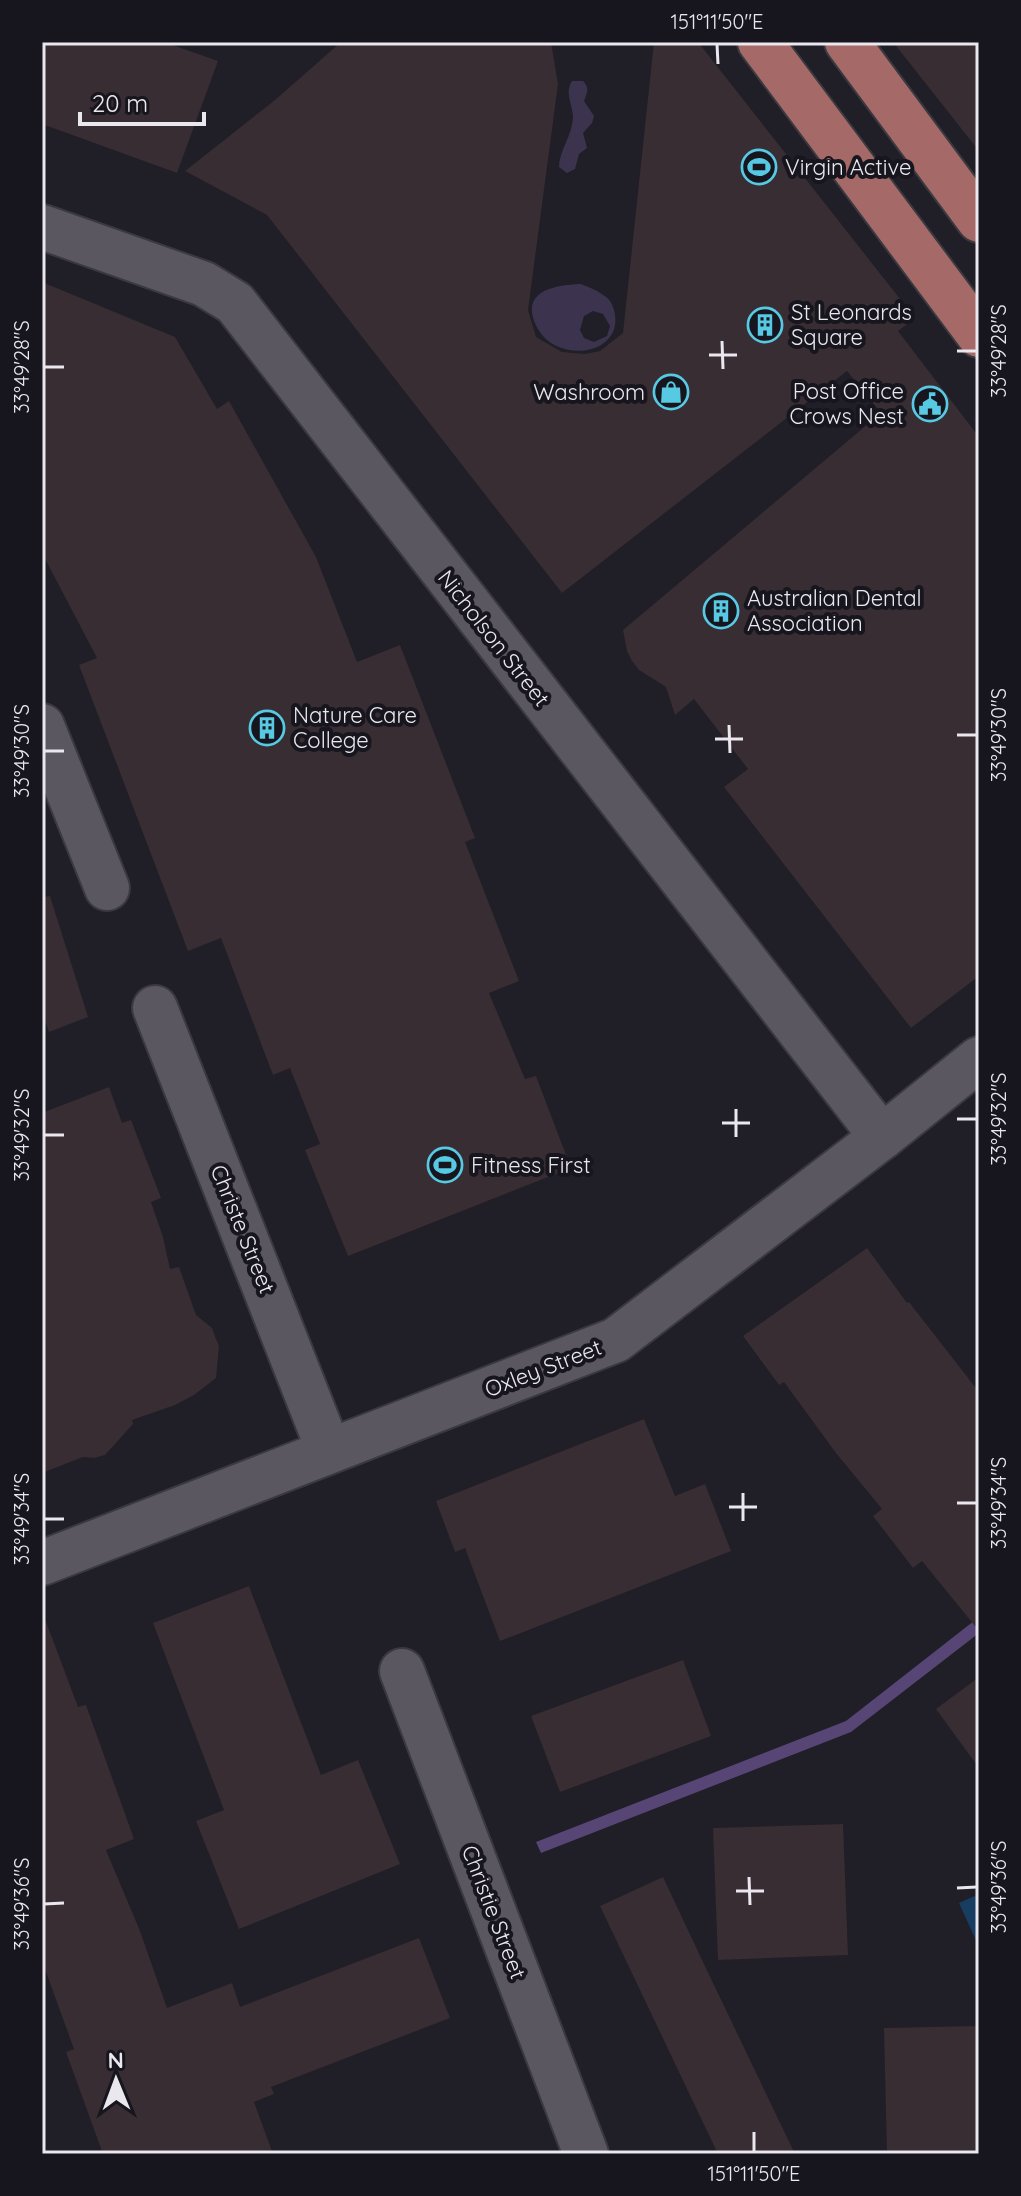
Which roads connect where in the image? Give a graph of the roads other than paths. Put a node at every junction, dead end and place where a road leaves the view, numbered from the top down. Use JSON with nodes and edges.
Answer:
{"nodes":[{"id":1,"x":760,"y":42,"type":"edge"},
{"id":2,"x":847,"y":42,"type":"edge"},
{"id":3,"x":979,"y":220,"type":"edge"},
{"id":4,"x":42,"y":227,"type":"edge"},
{"id":5,"x":979,"y":335,"type":"edge"},
{"id":6,"x":42,"y":726,"type":"edge"},
{"id":7,"x":107,"y":888,"type":"dead end"},
{"id":8,"x":155,"y":1008,"type":"dead end"},
{"id":9,"x":979,"y":1059,"type":"edge"},
{"id":10,"x":882,"y":1137,"type":"junction"},
{"id":11,"x":329,"y":1451,"type":"junction"},
{"id":12,"x":42,"y":1563,"type":"edge"},
{"id":13,"x":402,"y":1671,"type":"dead end"},
{"id":14,"x":586,"y":2154,"type":"edge"}],
"edges":[{"from":1,"to":5,"type":"main road"},
{"from":2,"to":3,"type":"main road"},
{"from":4,"to":10,"type":"street","name":"Nicholson Street"},
{"from":6,"to":7,"type":"street"},
{"from":8,"to":11,"type":"street","name":"Christe Street"},
{"from":9,"to":10,"type":"street","name":"Oxley Street"},
{"from":10,"to":11,"type":"street","name":"Oxley Street"},
{"from":11,"to":12,"type":"street","name":"Oxley Street"},
{"from":13,"to":14,"type":"street","name":"Christie Street"}]}
